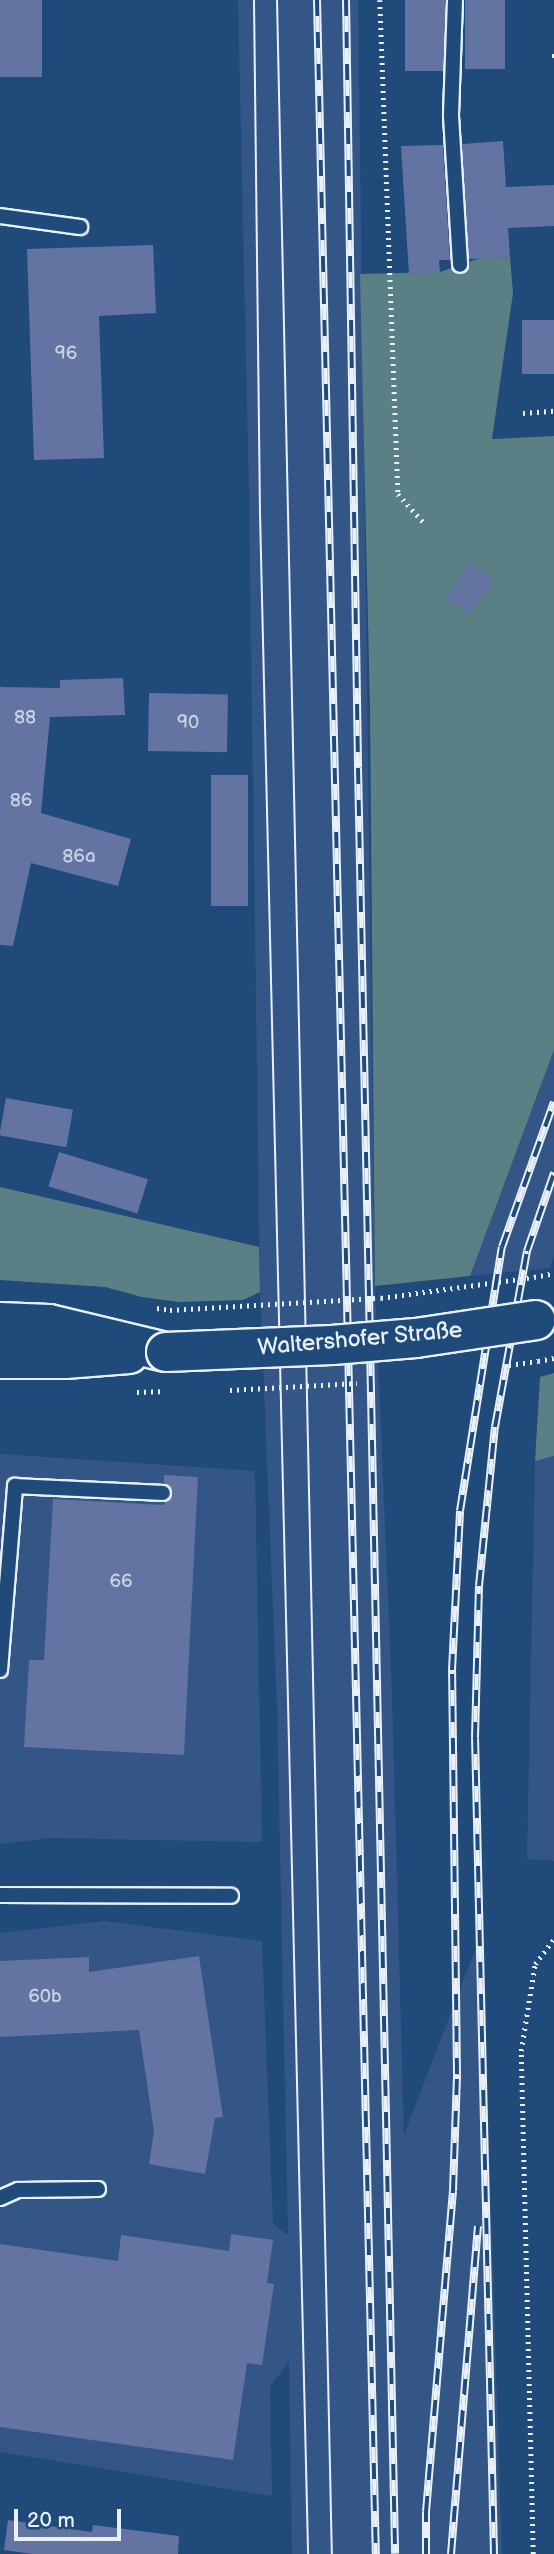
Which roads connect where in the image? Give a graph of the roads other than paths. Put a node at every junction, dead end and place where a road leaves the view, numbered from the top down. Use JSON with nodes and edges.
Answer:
{"nodes":[{"id":1,"x":454,"y":0,"type":"edge"},
{"id":2,"x":0,"y":216,"type":"edge"},
{"id":3,"x":80,"y":228,"type":"dead end"},
{"id":4,"x":460,"y":265,"type":"dead end"},
{"id":5,"x":545,"y":1318,"type":"edge"},
{"id":6,"x":0,"y":1322,"type":"edge"},
{"id":7,"x":166,"y":1352,"type":"junction"},
{"id":8,"x":0,"y":1359,"type":"edge"},
{"id":9,"x":163,"y":1493,"type":"dead end"},
{"id":10,"x":0,"y":1670,"type":"edge"},
{"id":11,"x":0,"y":1895,"type":"edge"},
{"id":12,"x":231,"y":1896,"type":"dead end"},
{"id":13,"x":98,"y":2189,"type":"dead end"},
{"id":14,"x":0,"y":2197,"type":"edge"}],
"edges":[{"from":1,"to":4,"type":"lane"},
{"from":2,"to":3,"type":"lane"},
{"from":5,"to":7,"type":"main road","name":"Waltershofer Straße","bridge":true},
{"from":6,"to":7,"type":"main road","name":"Waltershofer Straße"},
{"from":7,"to":8,"type":"main road","name":"Waltershofer Straße"},
{"from":9,"to":10,"type":"lane"},
{"from":11,"to":12,"type":"lane"},
{"from":13,"to":14,"type":"lane"}]}
